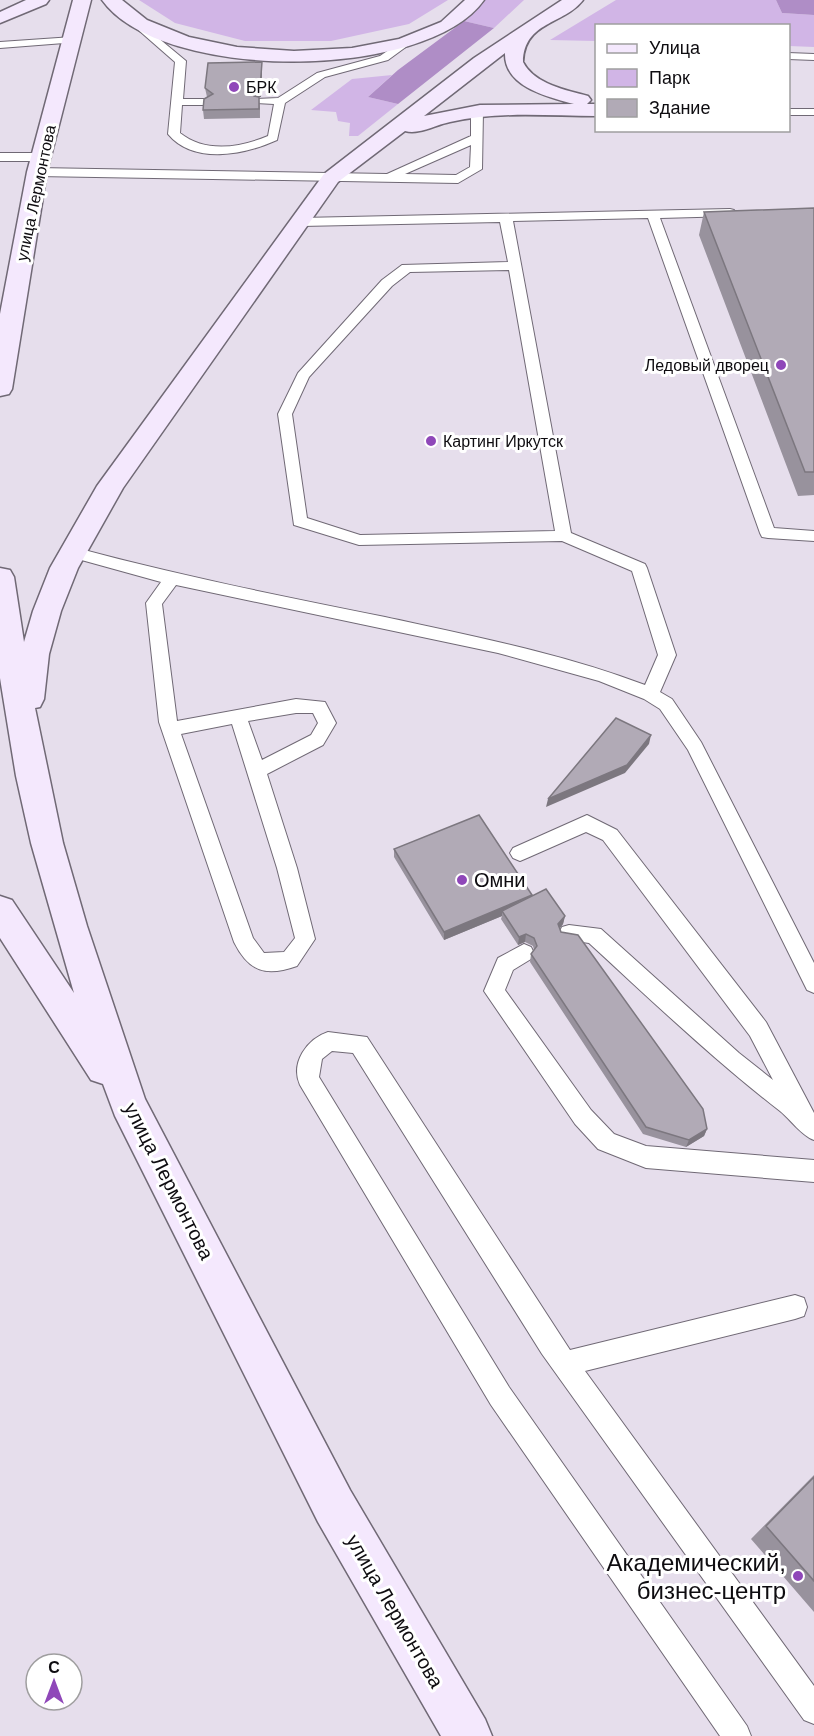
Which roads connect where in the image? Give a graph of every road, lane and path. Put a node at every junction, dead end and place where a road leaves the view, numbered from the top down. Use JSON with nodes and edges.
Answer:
{"nodes":[{"id":1,"x":40,"y":0,"type":"edge"},
{"id":2,"x":82,"y":0,"type":"edge"},
{"id":3,"x":111,"y":0,"type":"edge"},
{"id":4,"x":476,"y":0,"type":"edge"},
{"id":5,"x":574,"y":0,"type":"edge"},
{"id":6,"x":0,"y":18,"type":"edge"},
{"id":7,"x":139,"y":25,"type":"junction"},
{"id":8,"x":530,"y":27,"type":"junction"},
{"id":9,"x":73,"y":40,"type":"junction"},
{"id":10,"x":409,"y":42,"type":"junction"},
{"id":11,"x":0,"y":45,"type":"edge"},
{"id":12,"x":790,"y":56,"type":"edge"},
{"id":13,"x":814,"y":57,"type":"edge"},
{"id":14,"x":260,"y":101,"type":"edge"},
{"id":15,"x":280,"y":101,"type":"junction"},
{"id":16,"x":177,"y":102,"type":"junction"},
{"id":17,"x":206,"y":102,"type":"edge"},
{"id":18,"x":595,"y":103,"type":"edge"},
{"id":19,"x":595,"y":110,"type":"edge"},
{"id":20,"x":477,"y":111,"type":"junction"},
{"id":21,"x":790,"y":112,"type":"edge"},
{"id":22,"x":814,"y":112,"type":"edge"},
{"id":23,"x":476,"y":138,"type":"junction"},
{"id":24,"x":226,"y":149,"type":"junction"},
{"id":25,"x":371,"y":150,"type":"junction"},
{"id":26,"x":0,"y":157,"type":"edge"},
{"id":27,"x":40,"y":164,"type":"junction"},
{"id":28,"x":218,"y":175,"type":"junction"},
{"id":29,"x":331,"y":177,"type":"junction"},
{"id":30,"x":387,"y":178,"type":"junction"},
{"id":31,"x":745,"y":213,"type":"edge"},
{"id":32,"x":653,"y":215,"type":"junction"},
{"id":33,"x":506,"y":218,"type":"junction"},
{"id":34,"x":301,"y":222,"type":"junction"},
{"id":35,"x":514,"y":266,"type":"junction"},
{"id":36,"x":0,"y":389,"type":"edge"},
{"id":37,"x":564,"y":536,"type":"junction"},
{"id":38,"x":814,"y":536,"type":"edge"},
{"id":39,"x":73,"y":552,"type":"junction"},
{"id":40,"x":0,"y":577,"type":"edge"},
{"id":41,"x":172,"y":579,"type":"junction"},
{"id":42,"x":650,"y":694,"type":"junction"},
{"id":43,"x":238,"y":717,"type":"junction"},
{"id":44,"x":169,"y":725,"type":"junction"},
{"id":45,"x":257,"y":771,"type":"junction"},
{"id":46,"x":32,"y":776,"type":"junction"},
{"id":47,"x":520,"y":853,"type":"dead end"},
{"id":48,"x":0,"y":910,"type":"edge"},
{"id":49,"x":569,"y":933,"type":"edge"},
{"id":50,"x":524,"y":953,"type":"dead end"},
{"id":51,"x":814,"y":984,"type":"edge"},
{"id":52,"x":128,"y":1104,"type":"junction"},
{"id":53,"x":809,"y":1123,"type":"edge"},
{"id":54,"x":814,"y":1171,"type":"edge"},
{"id":55,"x":795,"y":1307,"type":"dead end"},
{"id":56,"x":565,"y":1364,"type":"junction"},
{"id":57,"x":814,"y":1710,"type":"edge"},
{"id":58,"x":468,"y":1736,"type":"edge"},
{"id":59,"x":737,"y":1736,"type":"edge"}],
"edges":[{"from":1,"to":6,"type":"main road"},
{"from":2,"to":9,"type":"main road","name":"улица Лермонтова"},
{"from":3,"to":7,"type":"main road"},
{"from":4,"to":10,"type":"main road"},
{"from":5,"to":8,"type":"main road"},
{"from":7,"to":10,"type":"main road"},
{"from":7,"to":16,"type":"lane"},
{"from":8,"to":18,"type":"main road"},
{"from":8,"to":25,"type":"main road"},
{"from":9,"to":11,"type":"lane"},
{"from":9,"to":27,"type":"main road","name":"улица Лермонтова"},
{"from":10,"to":15,"type":"lane"},
{"from":12,"to":13,"type":"lane"},
{"from":14,"to":15,"type":"lane"},
{"from":15,"to":24,"type":"lane"},
{"from":16,"to":17,"type":"lane"},
{"from":16,"to":24,"type":"lane"},
{"from":19,"to":20,"type":"main road"},
{"from":20,"to":23,"type":"lane"},
{"from":20,"to":25,"type":"main road"},
{"from":21,"to":22,"type":"lane"},
{"from":23,"to":30,"type":"lane"},
{"from":23,"to":30,"type":"lane"},
{"from":24,"to":28,"type":"lane"},
{"from":25,"to":29,"type":"main road"},
{"from":26,"to":27,"type":"lane"},
{"from":27,"to":28,"type":"lane"},
{"from":27,"to":36,"type":"main road","name":"улица Лермонтова"},
{"from":28,"to":29,"type":"lane"},
{"from":29,"to":30,"type":"lane"},
{"from":29,"to":34,"type":"main road"},
{"from":31,"to":32,"type":"lane"},
{"from":32,"to":33,"type":"lane"},
{"from":32,"to":38,"type":"lane"},
{"from":33,"to":34,"type":"lane"},
{"from":33,"to":35,"type":"lane"},
{"from":34,"to":39,"type":"main road"},
{"from":35,"to":37,"type":"lane"},
{"from":35,"to":37,"type":"lane"},
{"from":37,"to":42,"type":"lane"},
{"from":39,"to":41,"type":"lane"},
{"from":39,"to":46,"type":"main road"},
{"from":40,"to":46,"type":"main road","name":"улица Лермонтова"},
{"from":41,"to":42,"type":"lane"},
{"from":41,"to":44,"type":"lane"},
{"from":42,"to":51,"type":"lane"},
{"from":43,"to":44,"type":"lane"},
{"from":43,"to":45,"type":"lane"},
{"from":43,"to":45,"type":"lane"},
{"from":44,"to":45,"type":"lane"},
{"from":46,"to":52,"type":"main road","name":"улица Лермонтова"},
{"from":47,"to":53,"type":"lane"},
{"from":48,"to":52,"type":"main road"},
{"from":49,"to":53,"type":"lane"},
{"from":50,"to":54,"type":"lane"},
{"from":52,"to":58,"type":"main road","name":"улица Лермонтова"},
{"from":55,"to":56,"type":"lane"},
{"from":56,"to":57,"type":"lane"},
{"from":56,"to":59,"type":"lane"}]}
